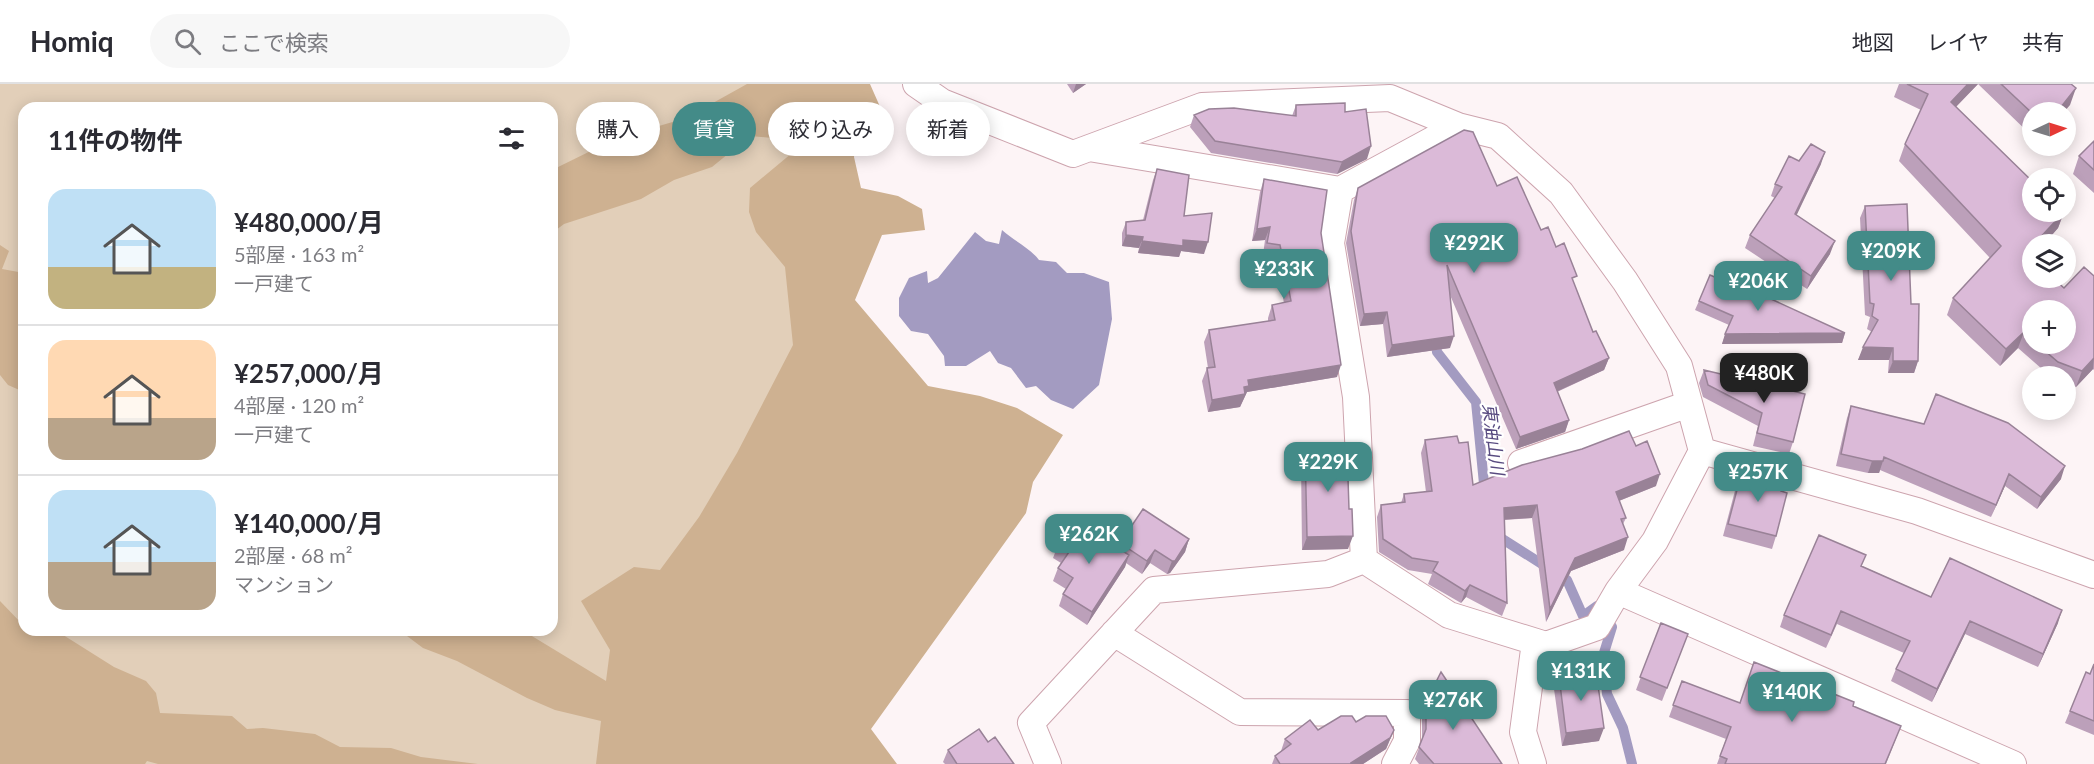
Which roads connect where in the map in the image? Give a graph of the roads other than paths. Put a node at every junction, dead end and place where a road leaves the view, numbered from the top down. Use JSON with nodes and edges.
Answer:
{"nodes":[{"id":1,"x":916,"y":84,"type":"edge"},
{"id":2,"x":1458,"y":126,"type":"junction"},
{"id":3,"x":1088,"y":148,"type":"junction"},
{"id":4,"x":1344,"y":188,"type":"junction"},
{"id":5,"x":1689,"y":404,"type":"junction"},
{"id":6,"x":1702,"y":451,"type":"junction"},
{"id":7,"x":1521,"y":463,"type":"edge"},
{"id":8,"x":1364,"y":560,"type":"junction"},
{"id":9,"x":2094,"y":575,"type":"edge"},
{"id":10,"x":1618,"y":591,"type":"junction"},
{"id":11,"x":1114,"y":633,"type":"junction"},
{"id":12,"x":1535,"y":642,"type":"junction"},
{"id":13,"x":1048,"y":764,"type":"edge"},
{"id":14,"x":1395,"y":764,"type":"edge"},
{"id":15,"x":1533,"y":764,"type":"edge"},
{"id":16,"x":2013,"y":764,"type":"edge"}],
"edges":[{"from":1,"to":3,"type":"street"},
{"from":2,"to":3,"type":"street"},
{"from":2,"to":4,"type":"street"},
{"from":2,"to":5,"type":"street"},
{"from":3,"to":4,"type":"street"},
{"from":4,"to":8,"type":"street"},
{"from":5,"to":6,"type":"street"},
{"from":5,"to":7,"type":"street"},
{"from":6,"to":9,"type":"street"},
{"from":6,"to":10,"type":"street"},
{"from":8,"to":11,"type":"street"},
{"from":8,"to":12,"type":"street"},
{"from":10,"to":12,"type":"street"},
{"from":10,"to":16,"type":"street"},
{"from":11,"to":13,"type":"street"},
{"from":11,"to":14,"type":"street"},
{"from":12,"to":15,"type":"street"}]}
